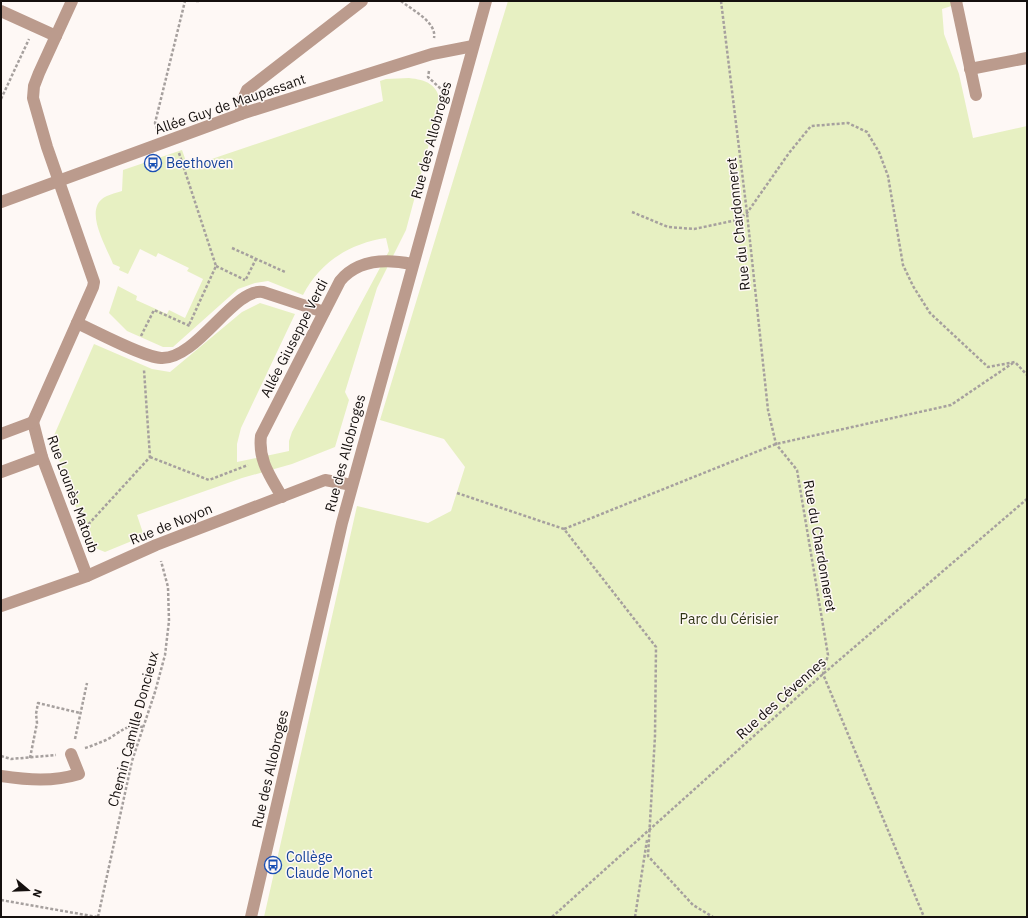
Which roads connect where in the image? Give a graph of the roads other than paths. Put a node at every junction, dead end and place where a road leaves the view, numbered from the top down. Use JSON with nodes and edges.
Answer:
{"nodes":[{"id":1,"x":72,"y":1,"type":"edge"},
{"id":2,"x":362,"y":1,"type":"edge"},
{"id":3,"x":486,"y":1,"type":"edge"},
{"id":4,"x":956,"y":1,"type":"edge"},
{"id":5,"x":1,"y":11,"type":"edge"},
{"id":6,"x":56,"y":36,"type":"junction"},
{"id":7,"x":473,"y":46,"type":"junction"},
{"id":8,"x":1027,"y":58,"type":"edge"},
{"id":9,"x":970,"y":69,"type":"junction"},
{"id":10,"x":976,"y":95,"type":"dead end"},
{"id":11,"x":241,"y":114,"type":"junction"},
{"id":12,"x":58,"y":181,"type":"junction"},
{"id":13,"x":1,"y":202,"type":"edge"},
{"id":14,"x":412,"y":264,"type":"junction"},
{"id":15,"x":324,"y":312,"type":"junction"},
{"id":16,"x":77,"y":323,"type":"junction"},
{"id":17,"x":33,"y":422,"type":"junction"},
{"id":18,"x":1,"y":434,"type":"edge"},
{"id":19,"x":42,"y":457,"type":"junction"},
{"id":20,"x":1,"y":472,"type":"edge"},
{"id":21,"x":352,"y":485,"type":"junction"},
{"id":22,"x":282,"y":497,"type":"junction"},
{"id":23,"x":87,"y":576,"type":"junction"},
{"id":24,"x":1,"y":606,"type":"edge"},
{"id":25,"x":71,"y":754,"type":"road end"},
{"id":26,"x":1,"y":776,"type":"edge"},
{"id":27,"x":251,"y":917,"type":"edge"}],
"edges":[{"from":1,"to":6,"type":"street"},
{"from":2,"to":11,"type":"street"},
{"from":3,"to":7,"type":"street","name":"Rue des Allobroges"},
{"from":4,"to":9,"type":"street"},
{"from":5,"to":6,"type":"street"},
{"from":6,"to":12,"type":"street"},
{"from":7,"to":11,"type":"street","name":"Allée Guy de Maupassant"},
{"from":7,"to":14,"type":"street","name":"Rue des Allobroges"},
{"from":8,"to":9,"type":"street"},
{"from":9,"to":10,"type":"street"},
{"from":11,"to":12,"type":"street","name":"Allée Guy de Maupassant"},
{"from":12,"to":13,"type":"street","name":"Allée Guy de Maupassant"},
{"from":12,"to":16,"type":"street"},
{"from":14,"to":15,"type":"street","name":"Allée Giuseppe Verdi"},
{"from":14,"to":21,"type":"street","name":"Rue des Allobroges"},
{"from":15,"to":16,"type":"street"},
{"from":15,"to":22,"type":"street","name":"Allée Giuseppe Verdi"},
{"from":16,"to":17,"type":"street"},
{"from":17,"to":18,"type":"street"},
{"from":17,"to":19,"type":"street","name":"Rue Lounès Matoub"},
{"from":19,"to":20,"type":"street"},
{"from":19,"to":23,"type":"street","name":"Rue Lounès Matoub"},
{"from":21,"to":22,"type":"street","name":"Rue de Noyon"},
{"from":21,"to":27,"type":"street","name":"Rue des Allobroges"},
{"from":22,"to":23,"type":"street","name":"Rue de Noyon"},
{"from":23,"to":24,"type":"street","name":"Rue de Noyon"},
{"from":25,"to":26,"type":"street"}]}
